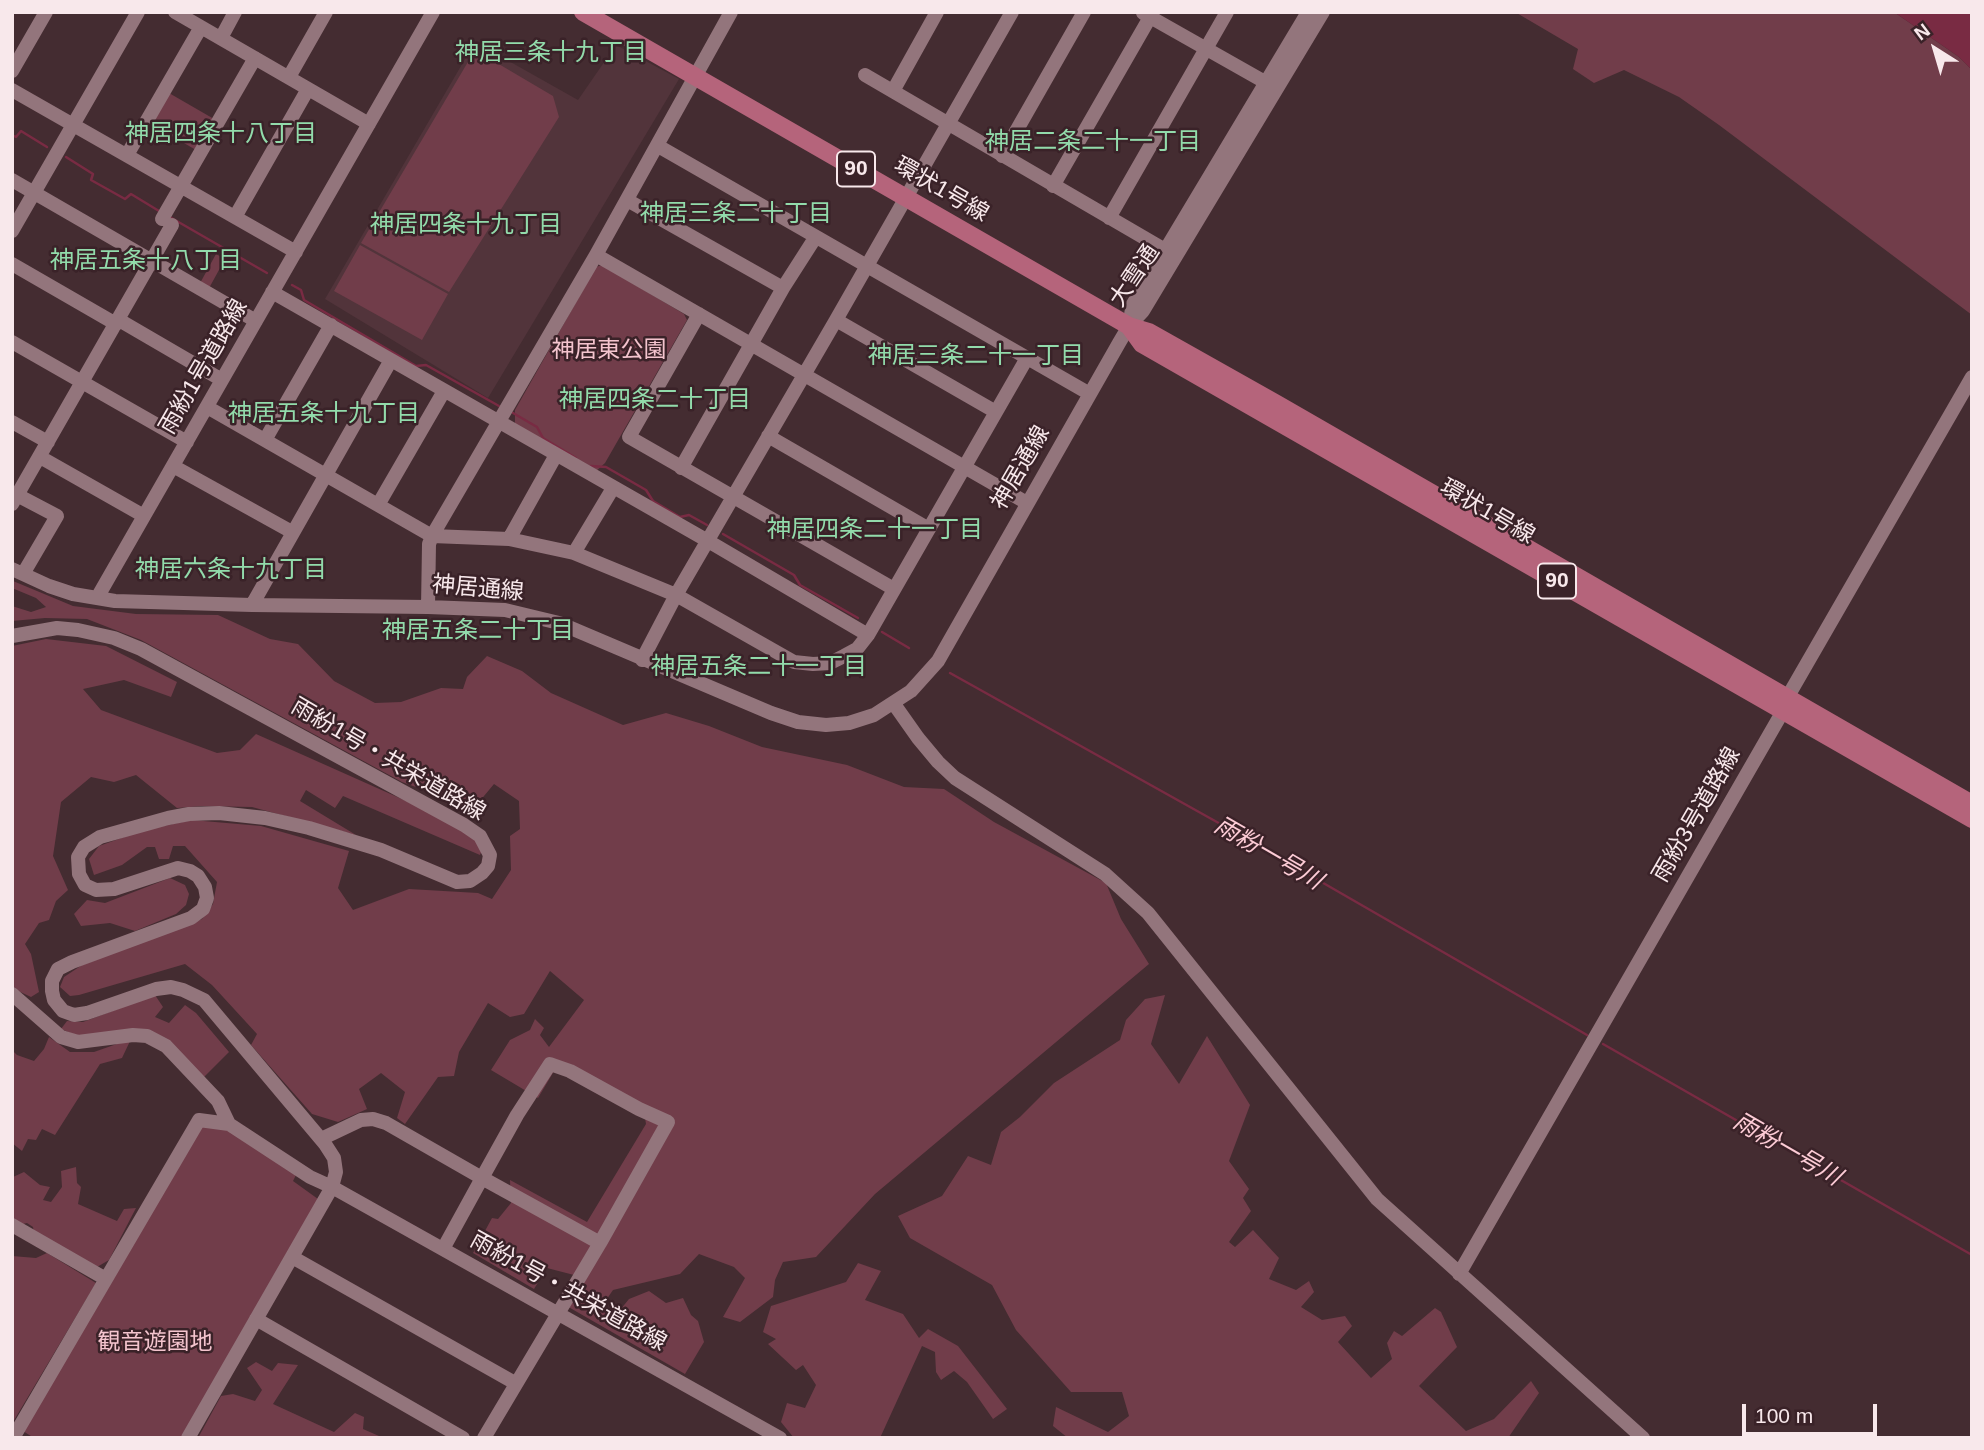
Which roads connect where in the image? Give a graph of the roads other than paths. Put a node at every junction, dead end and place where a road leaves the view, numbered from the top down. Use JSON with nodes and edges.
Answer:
{"nodes":[{"id":1,"x":46,"y":12,"type":"edge"},
{"id":2,"x":138,"y":12,"type":"edge"},
{"id":3,"x":175,"y":12,"type":"edge"},
{"id":4,"x":236,"y":12,"type":"edge"},
{"id":5,"x":326,"y":12,"type":"edge"},
{"id":6,"x":433,"y":12,"type":"edge"},
{"id":7,"x":583,"y":12,"type":"edge"},
{"id":8,"x":731,"y":12,"type":"edge"},
{"id":9,"x":937,"y":12,"type":"edge"},
{"id":10,"x":1012,"y":12,"type":"edge"},
{"id":11,"x":1084,"y":12,"type":"edge"},
{"id":12,"x":1227,"y":12,"type":"edge"},
{"id":13,"x":1308,"y":12,"type":"edge"},
{"id":14,"x":1323,"y":12,"type":"edge"},
{"id":15,"x":1149,"y":14,"type":"edge"},
{"id":16,"x":201,"y":27,"type":"junction"},
{"id":17,"x":221,"y":38,"type":"junction"},
{"id":18,"x":1206,"y":48,"type":"junction"},
{"id":19,"x":255,"y":58,"type":"junction"},
{"id":20,"x":12,"y":71,"type":"edge"},
{"id":21,"x":866,"y":75,"type":"dead end"},
{"id":22,"x":695,"y":77,"type":"junction"},
{"id":23,"x":289,"y":78,"type":"junction"},
{"id":24,"x":1271,"y":85,"type":"junction"},
{"id":25,"x":308,"y":89,"type":"junction"},
{"id":26,"x":12,"y":90,"type":"edge"},
{"id":27,"x":892,"y":91,"type":"junction"},
{"id":28,"x":948,"y":123,"type":"junction"},
{"id":29,"x":369,"y":124,"type":"junction"},
{"id":30,"x":73,"y":125,"type":"junction"},
{"id":31,"x":658,"y":146,"type":"junction"},
{"id":32,"x":127,"y":155,"type":"junction"},
{"id":33,"x":1002,"y":156,"type":"junction"},
{"id":34,"x":12,"y":180,"type":"edge"},
{"id":35,"x":181,"y":186,"type":"junction"},
{"id":36,"x":1053,"y":186,"type":"junction"},
{"id":37,"x":34,"y":193,"type":"junction"},
{"id":38,"x":906,"y":198,"type":"junction"},
{"id":39,"x":627,"y":200,"type":"junction"},
{"id":40,"x":235,"y":217,"type":"junction"},
{"id":41,"x":1109,"y":218,"type":"junction"},
{"id":42,"x":12,"y":231,"type":"edge"},
{"id":43,"x":815,"y":237,"type":"junction"},
{"id":44,"x":296,"y":252,"type":"junction"},
{"id":45,"x":1171,"y":253,"type":"junction"},
{"id":46,"x":596,"y":255,"type":"junction"},
{"id":47,"x":153,"y":261,"type":"junction"},
{"id":48,"x":12,"y":264,"type":"edge"},
{"id":49,"x":867,"y":267,"type":"junction"},
{"id":50,"x":783,"y":288,"type":"junction"},
{"id":51,"x":272,"y":292,"type":"junction"},
{"id":52,"x":699,"y":314,"type":"junction"},
{"id":53,"x":836,"y":320,"type":"junction"},
{"id":54,"x":256,"y":321,"type":"junction"},
{"id":55,"x":117,"y":322,"type":"junction"},
{"id":56,"x":331,"y":325,"type":"junction"},
{"id":57,"x":1129,"y":326,"type":"junction"},
{"id":58,"x":12,"y":342,"type":"edge"},
{"id":59,"x":752,"y":345,"type":"junction"},
{"id":60,"x":1027,"y":358,"type":"junction"},
{"id":61,"x":391,"y":360,"type":"junction"},
{"id":62,"x":804,"y":374,"type":"junction"},
{"id":63,"x":1972,"y":377,"type":"edge"},
{"id":64,"x":222,"y":380,"type":"junction"},
{"id":65,"x":82,"y":383,"type":"junction"},
{"id":66,"x":444,"y":391,"type":"junction"},
{"id":67,"x":1090,"y":394,"type":"junction"},
{"id":68,"x":207,"y":407,"type":"junction"},
{"id":69,"x":996,"y":412,"type":"junction"},
{"id":70,"x":12,"y":422,"type":"edge"},
{"id":71,"x":499,"y":422,"type":"junction"},
{"id":72,"x":768,"y":436,"type":"junction"},
{"id":73,"x":265,"y":440,"type":"junction"},
{"id":74,"x":48,"y":442,"type":"junction"},
{"id":75,"x":187,"y":442,"type":"junction"},
{"id":76,"x":556,"y":456,"type":"junction"},
{"id":77,"x":40,"y":457,"type":"junction"},
{"id":78,"x":173,"y":466,"type":"junction"},
{"id":79,"x":965,"y":467,"type":"junction"},
{"id":80,"x":681,"y":468,"type":"junction"},
{"id":81,"x":325,"y":474,"type":"junction"},
{"id":82,"x":612,"y":488,"type":"junction"},
{"id":83,"x":15,"y":494,"type":"edge"},
{"id":84,"x":734,"y":497,"type":"junction"},
{"id":85,"x":1027,"y":503,"type":"junction"},
{"id":86,"x":378,"y":505,"type":"junction"},
{"id":87,"x":144,"y":516,"type":"junction"},
{"id":88,"x":929,"y":529,"type":"junction"},
{"id":89,"x":292,"y":532,"type":"junction"},
{"id":90,"x":432,"y":536,"type":"junction"},
{"id":91,"x":509,"y":539,"type":"junction"},
{"id":92,"x":708,"y":541,"type":"junction"},
{"id":93,"x":575,"y":553,"type":"junction"},
{"id":94,"x":17,"y":571,"type":"edge"},
{"id":95,"x":894,"y":589,"type":"junction"},
{"id":96,"x":676,"y":596,"type":"junction"},
{"id":97,"x":97,"y":598,"type":"junction"},
{"id":98,"x":252,"y":605,"type":"junction"},
{"id":99,"x":428,"y":607,"type":"junction"},
{"id":100,"x":867,"y":635,"type":"junction"},
{"id":101,"x":12,"y":636,"type":"edge"},
{"id":102,"x":642,"y":660,"type":"junction"},
{"id":103,"x":894,"y":704,"type":"junction"},
{"id":104,"x":1785,"y":704,"type":"junction"},
{"id":105,"x":1972,"y":804,"type":"edge"},
{"id":106,"x":1972,"y":820,"type":"edge"},
{"id":107,"x":12,"y":994,"type":"edge"},
{"id":108,"x":54,"y":1000,"type":"junction"},
{"id":109,"x":32,"y":1012,"type":"junction"},
{"id":110,"x":229,"y":1124,"type":"junction"},
{"id":111,"x":321,"y":1139,"type":"junction"},
{"id":112,"x":482,"y":1178,"type":"junction"},
{"id":113,"x":332,"y":1187,"type":"junction"},
{"id":114,"x":12,"y":1225,"type":"edge"},
{"id":115,"x":600,"y":1243,"type":"junction"},
{"id":116,"x":443,"y":1249,"type":"junction"},
{"id":117,"x":292,"y":1256,"type":"junction"},
{"id":118,"x":1459,"y":1274,"type":"junction"},
{"id":119,"x":106,"y":1279,"type":"junction"},
{"id":120,"x":559,"y":1314,"type":"junction"},
{"id":121,"x":256,"y":1319,"type":"junction"},
{"id":122,"x":515,"y":1383,"type":"junction"},
{"id":123,"x":13,"y":1438,"type":"edge"},
{"id":124,"x":188,"y":1438,"type":"edge"},
{"id":125,"x":463,"y":1438,"type":"edge"},
{"id":126,"x":484,"y":1438,"type":"edge"},
{"id":127,"x":780,"y":1438,"type":"edge"},
{"id":128,"x":1643,"y":1438,"type":"edge"}],
"edges":[{"from":1,"to":20,"type":"street"},
{"from":2,"to":30,"type":"street"},
{"from":3,"to":16,"type":"street"},
{"from":4,"to":17,"type":"street"},
{"from":5,"to":23,"type":"street"},
{"from":6,"to":29,"type":"street","name":"雨紛1号道路線"},
{"from":7,"to":22,"type":"main road","name":"環状1号線","number":"90"},
{"from":8,"to":22,"type":"street"},
{"from":9,"to":27,"type":"street"},
{"from":10,"to":28,"type":"street"},
{"from":11,"to":33,"type":"street"},
{"from":12,"to":18,"type":"street"},
{"from":13,"to":24,"type":"street","name":"大雪通"},
{"from":14,"to":24,"type":"street","name":"大雪通"},
{"from":15,"to":18,"type":"street"},
{"from":15,"to":36,"type":"street"},
{"from":16,"to":17,"type":"street"},
{"from":16,"to":32,"type":"street"},
{"from":17,"to":19,"type":"street"},
{"from":18,"to":24,"type":"street"},
{"from":18,"to":41,"type":"street"},
{"from":19,"to":23,"type":"street"},
{"from":19,"to":35,"type":"street"},
{"from":21,"to":27,"type":"street"},
{"from":22,"to":31,"type":"street"},
{"from":22,"to":38,"type":"main road","name":"環状1号線","number":"90"},
{"from":23,"to":25,"type":"street"},
{"from":24,"to":45,"type":"street","name":"大雪通"},
{"from":25,"to":29,"type":"street"},
{"from":25,"to":40,"type":"street"},
{"from":26,"to":30,"type":"street"},
{"from":27,"to":28,"type":"street"},
{"from":28,"to":33,"type":"street"},
{"from":28,"to":38,"type":"street"},
{"from":29,"to":44,"type":"street","name":"雨紛1号道路線"},
{"from":30,"to":32,"type":"street"},
{"from":30,"to":37,"type":"street"},
{"from":31,"to":39,"type":"street"},
{"from":31,"to":43,"type":"street"},
{"from":32,"to":35,"type":"street"},
{"from":33,"to":36,"type":"street"},
{"from":34,"to":37,"type":"street"},
{"from":35,"to":40,"type":"street"},
{"from":35,"to":47,"type":"street"},
{"from":36,"to":41,"type":"street"},
{"from":37,"to":42,"type":"street"},
{"from":37,"to":47,"type":"street"},
{"from":38,"to":49,"type":"street"},
{"from":38,"to":57,"type":"main road","name":"環状1号線","number":"90"},
{"from":39,"to":46,"type":"street"},
{"from":39,"to":50,"type":"street"},
{"from":40,"to":44,"type":"street"},
{"from":41,"to":45,"type":"street"},
{"from":43,"to":49,"type":"street"},
{"from":43,"to":50,"type":"street"},
{"from":44,"to":51,"type":"street","name":"雨紛1号道路線"},
{"from":45,"to":57,"type":"street","name":"大雪通"},
{"from":46,"to":52,"type":"street"},
{"from":46,"to":71,"type":"street"},
{"from":47,"to":54,"type":"street"},
{"from":47,"to":55,"type":"street"},
{"from":48,"to":55,"type":"street"},
{"from":49,"to":53,"type":"street"},
{"from":49,"to":60,"type":"street"},
{"from":50,"to":59,"type":"street"},
{"from":51,"to":54,"type":"street","name":"雨紛1号道路線"},
{"from":51,"to":56,"type":"street"},
{"from":52,"to":59,"type":"street"},
{"from":52,"to":80,"type":"street"},
{"from":53,"to":62,"type":"street"},
{"from":53,"to":69,"type":"street"},
{"from":54,"to":64,"type":"street","name":"雨紛1号道路線"},
{"from":55,"to":64,"type":"street"},
{"from":55,"to":65,"type":"street"},
{"from":56,"to":61,"type":"street"},
{"from":56,"to":73,"type":"street"},
{"from":57,"to":67,"type":"street","name":"神居通線"},
{"from":57,"to":104,"type":"main road","name":"環状1号線","number":"90"},
{"from":58,"to":65,"type":"street"},
{"from":59,"to":62,"type":"street"},
{"from":59,"to":80,"type":"street"},
{"from":60,"to":67,"type":"street"},
{"from":60,"to":69,"type":"street"},
{"from":61,"to":66,"type":"street"},
{"from":61,"to":81,"type":"street"},
{"from":62,"to":72,"type":"street"},
{"from":62,"to":79,"type":"street"},
{"from":63,"to":104,"type":"street","name":"雨紛3号道路線"},
{"from":64,"to":68,"type":"street","name":"雨紛1号道路線"},
{"from":65,"to":74,"type":"street"},
{"from":65,"to":75,"type":"street"},
{"from":66,"to":71,"type":"street"},
{"from":66,"to":86,"type":"street"},
{"from":67,"to":85,"type":"street","name":"神居通線"},
{"from":68,"to":73,"type":"street"},
{"from":68,"to":75,"type":"street","name":"雨紛1号道路線"},
{"from":69,"to":79,"type":"street"},
{"from":70,"to":74,"type":"street"},
{"from":71,"to":76,"type":"street"},
{"from":71,"to":90,"type":"street"},
{"from":72,"to":84,"type":"street"},
{"from":72,"to":88,"type":"street"},
{"from":73,"to":81,"type":"street"},
{"from":74,"to":77,"type":"street"},
{"from":75,"to":78,"type":"street","name":"雨紛1号道路線"},
{"from":76,"to":82,"type":"street"},
{"from":76,"to":91,"type":"street"},
{"from":77,"to":83,"type":"street"},
{"from":77,"to":87,"type":"street"},
{"from":78,"to":87,"type":"street","name":"雨紛1号道路線"},
{"from":78,"to":89,"type":"street"},
{"from":79,"to":85,"type":"street"},
{"from":79,"to":88,"type":"street"},
{"from":80,"to":84,"type":"street"},
{"from":81,"to":86,"type":"street"},
{"from":81,"to":89,"type":"street"},
{"from":82,"to":92,"type":"street"},
{"from":82,"to":93,"type":"street"},
{"from":83,"to":94,"type":"street"},
{"from":84,"to":92,"type":"street"},
{"from":84,"to":95,"type":"street"},
{"from":85,"to":103,"type":"street","name":"神居通線"},
{"from":86,"to":90,"type":"street"},
{"from":87,"to":97,"type":"street","name":"雨紛1号道路線"},
{"from":88,"to":95,"type":"street"},
{"from":89,"to":98,"type":"street"},
{"from":90,"to":91,"type":"street"},
{"from":90,"to":99,"type":"street"},
{"from":91,"to":93,"type":"street"},
{"from":92,"to":96,"type":"street"},
{"from":92,"to":100,"type":"street"},
{"from":93,"to":96,"type":"street"},
{"from":94,"to":97,"type":"street","name":"神居通線"},
{"from":95,"to":100,"type":"street"},
{"from":96,"to":100,"type":"street"},
{"from":96,"to":102,"type":"street"},
{"from":97,"to":98,"type":"street","name":"神居通線"},
{"from":98,"to":99,"type":"street","name":"神居通線"},
{"from":99,"to":102,"type":"street","name":"神居通線"},
{"from":101,"to":108,"type":"street","name":"雨紛1号・共栄道路線"},
{"from":102,"to":103,"type":"street","name":"神居通線"},
{"from":103,"to":118,"type":"street"},
{"from":104,"to":105,"type":"main road","name":"環状1号線","number":"90"},
{"from":104,"to":106,"type":"main road","name":"環状1号線","number":"90"},
{"from":104,"to":118,"type":"street","name":"雨紛3号道路線"},
{"from":107,"to":109,"type":"street"},
{"from":108,"to":109,"type":"street"},
{"from":108,"to":111,"type":"street"},
{"from":109,"to":110,"type":"street"},
{"from":110,"to":113,"type":"street","name":"雨紛1号・共栄道路線"},
{"from":110,"to":119,"type":"street"},
{"from":111,"to":112,"type":"street"},
{"from":111,"to":113,"type":"street"},
{"from":112,"to":115,"type":"street"},
{"from":112,"to":115,"type":"street"},
{"from":112,"to":116,"type":"street"},
{"from":113,"to":116,"type":"street","name":"雨紛1号・共栄道路線"},
{"from":113,"to":117,"type":"street"},
{"from":114,"to":119,"type":"street"},
{"from":115,"to":120,"type":"street"},
{"from":116,"to":120,"type":"street","name":"雨紛1号・共栄道路線"},
{"from":117,"to":121,"type":"street"},
{"from":117,"to":122,"type":"street"},
{"from":118,"to":128,"type":"street"},
{"from":119,"to":123,"type":"street"},
{"from":120,"to":122,"type":"street"},
{"from":120,"to":127,"type":"street","name":"雨紛1号・共栄道路線"},
{"from":121,"to":124,"type":"street"},
{"from":121,"to":125,"type":"street"},
{"from":122,"to":126,"type":"street"}]}
